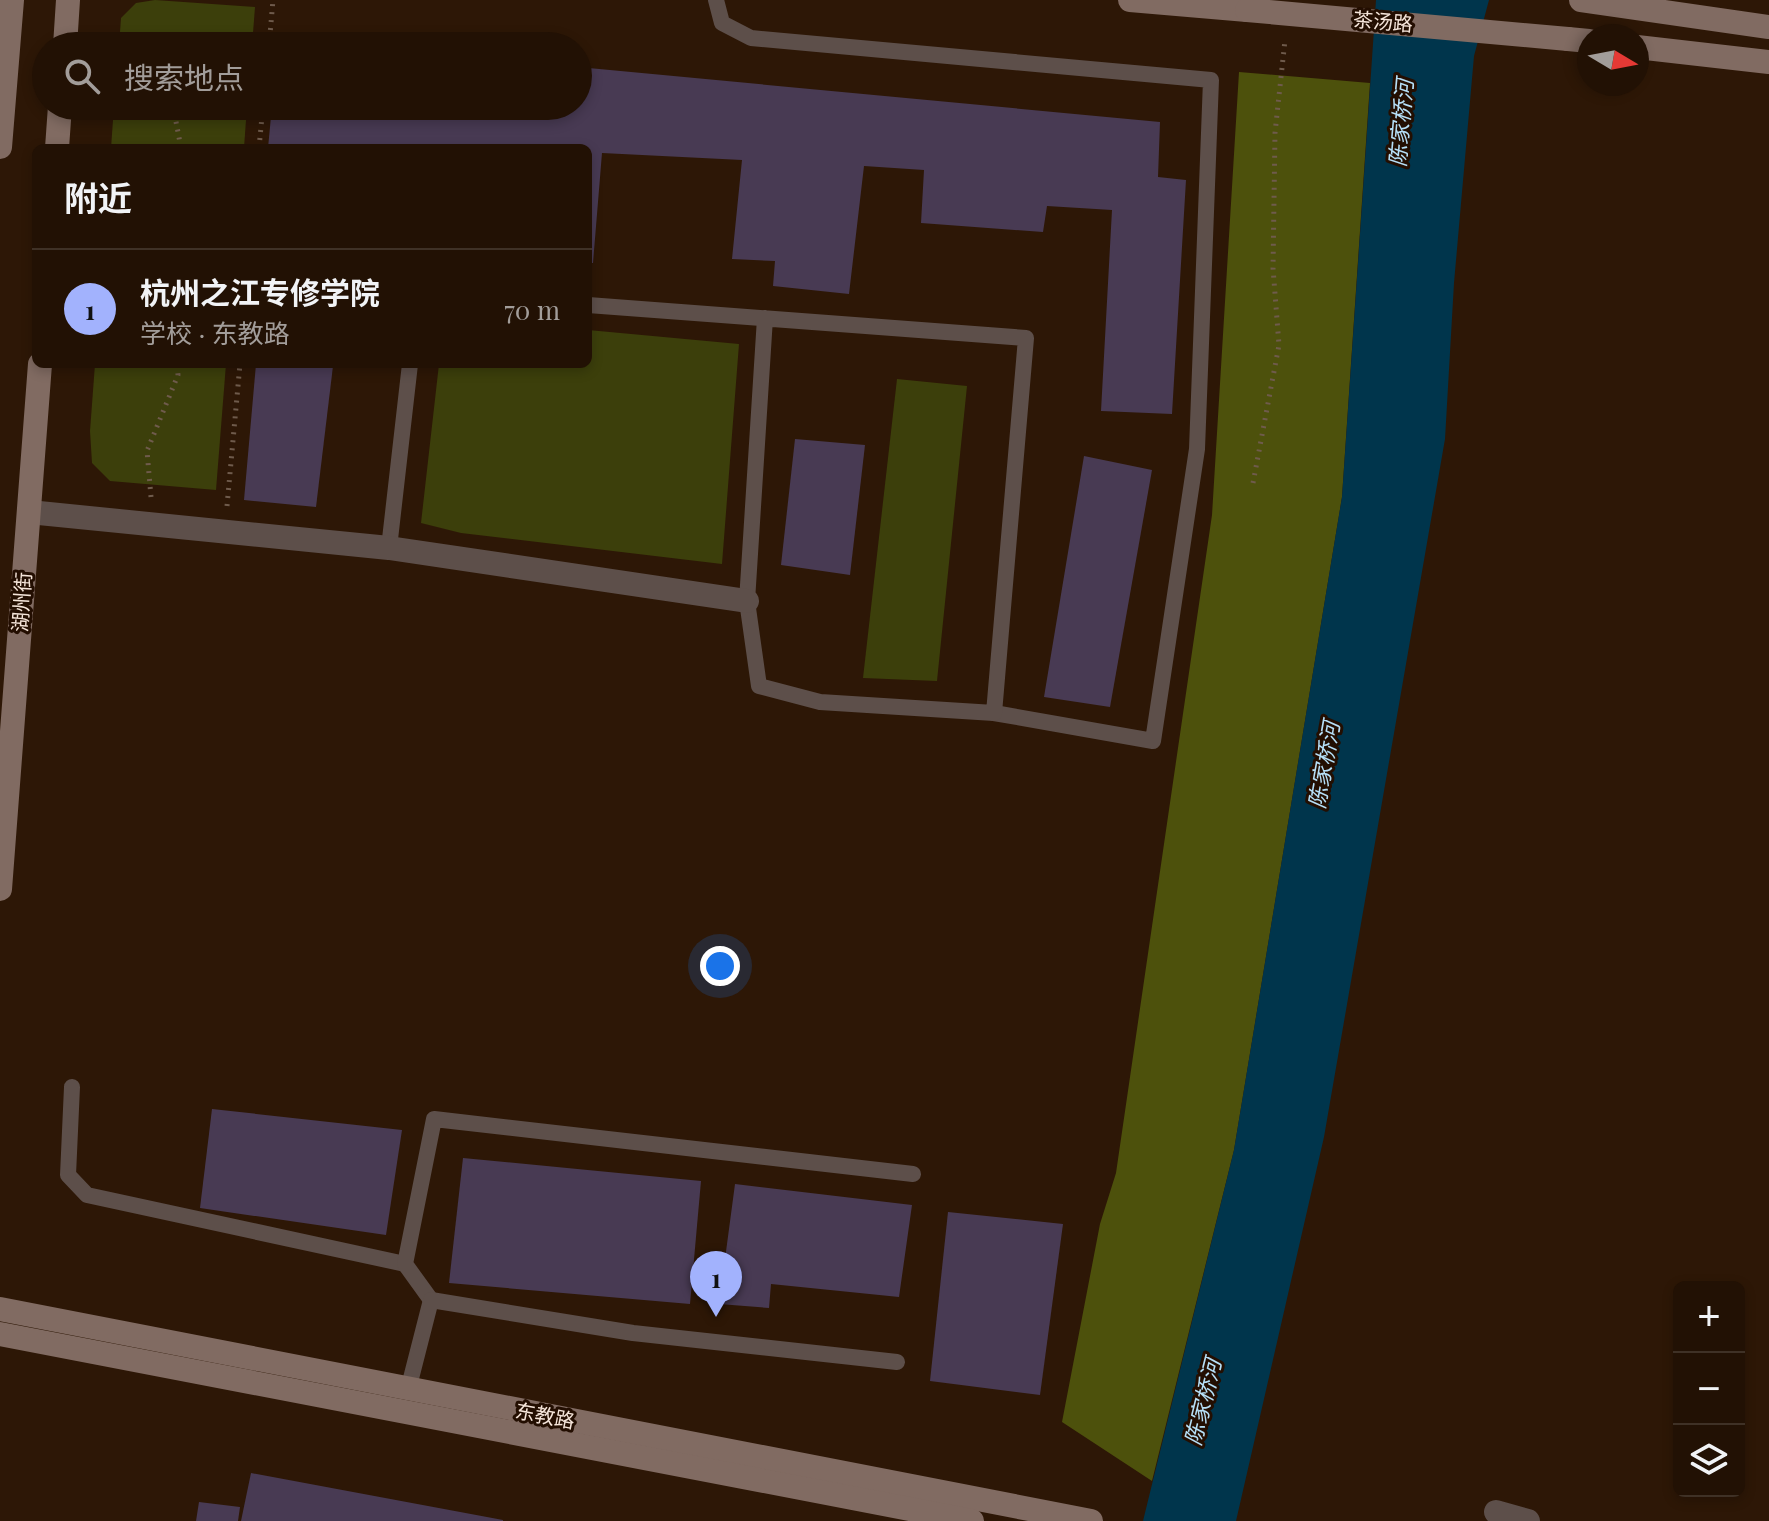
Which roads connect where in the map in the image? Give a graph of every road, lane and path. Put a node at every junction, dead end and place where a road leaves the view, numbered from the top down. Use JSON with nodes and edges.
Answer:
{"nodes":[{"id":1,"x":12,"y":0,"type":"edge"},
{"id":2,"x":68,"y":0,"type":"edge"},
{"id":3,"x":273,"y":0,"type":"edge"},
{"id":4,"x":716,"y":0,"type":"edge"},
{"id":5,"x":1130,"y":0,"type":"edge"},
{"id":6,"x":1581,"y":0,"type":"edge"},
{"id":7,"x":1769,"y":27,"type":"edge"},
{"id":8,"x":66,"y":32,"type":"edge"},
{"id":9,"x":270,"y":32,"type":"edge"},
{"id":10,"x":1285,"y":39,"type":"dead end"},
{"id":11,"x":1577,"y":40,"type":"edge"},
{"id":12,"x":1649,"y":48,"type":"edge"},
{"id":13,"x":1769,"y":62,"type":"edge"},
{"id":14,"x":59,"y":120,"type":"edge"},
{"id":15,"x":176,"y":120,"type":"edge"},
{"id":16,"x":262,"y":120,"type":"edge"},
{"id":17,"x":57,"y":144,"type":"edge"},
{"id":18,"x":180,"y":144,"type":"edge"},
{"id":19,"x":259,"y":144,"type":"edge"},
{"id":20,"x":0,"y":147,"type":"edge"},
{"id":21,"x":592,"y":305,"type":"edge"},
{"id":22,"x":765,"y":318,"type":"junction"},
{"id":23,"x":40,"y":368,"type":"edge"},
{"id":24,"x":177,"y":368,"type":"edge"},
{"id":25,"x":240,"y":368,"type":"edge"},
{"id":26,"x":410,"y":368,"type":"edge"},
{"id":27,"x":1253,"y":483,"type":"dead end"},
{"id":28,"x":29,"y":512,"type":"junction"},
{"id":29,"x":154,"y":524,"type":"junction"},
{"id":30,"x":224,"y":531,"type":"junction"},
{"id":31,"x":389,"y":548,"type":"junction"},
{"id":32,"x":747,"y":601,"type":"junction"},
{"id":33,"x":994,"y":713,"type":"junction"},
{"id":34,"x":0,"y":889,"type":"edge"},
{"id":35,"x":72,"y":1087,"type":"dead end"},
{"id":36,"x":913,"y":1174,"type":"dead end"},
{"id":37,"x":405,"y":1264,"type":"junction"},
{"id":38,"x":431,"y":1300,"type":"junction"},
{"id":39,"x":0,"y":1309,"type":"edge"},
{"id":40,"x":0,"y":1334,"type":"edge"},
{"id":41,"x":897,"y":1362,"type":"dead end"},
{"id":42,"x":408,"y":1390,"type":"junction"},
{"id":43,"x":1496,"y":1512,"type":"dead end"},
{"id":44,"x":972,"y":1521,"type":"edge"},
{"id":45,"x":1091,"y":1521,"type":"edge"},
{"id":46,"x":1528,"y":1521,"type":"edge"}],
"edges":[{"from":1,"to":20,"type":"street"},
{"from":2,"to":8,"type":"street"},
{"from":3,"to":9,"type":"path"},
{"from":4,"to":33,"type":"lane"},
{"from":5,"to":11,"type":"street","name":"茶汤路","bridge":true},
{"from":6,"to":7,"type":"street"},
{"from":10,"to":27,"type":"path"},
{"from":12,"to":13,"type":"street"},
{"from":14,"to":17,"type":"street"},
{"from":15,"to":18,"type":"path"},
{"from":16,"to":19,"type":"path"},
{"from":21,"to":22,"type":"lane"},
{"from":22,"to":32,"type":"lane"},
{"from":22,"to":33,"type":"lane"},
{"from":23,"to":28,"type":"street","name":"湖州街"},
{"from":24,"to":29,"type":"path"},
{"from":25,"to":30,"type":"path"},
{"from":26,"to":31,"type":"lane"},
{"from":28,"to":29,"type":"street"},
{"from":28,"to":34,"type":"street","name":"湖州街"},
{"from":29,"to":30,"type":"street"},
{"from":30,"to":31,"type":"street"},
{"from":31,"to":32,"type":"street"},
{"from":32,"to":33,"type":"lane"},
{"from":35,"to":37,"type":"lane"},
{"from":36,"to":37,"type":"lane"},
{"from":37,"to":38,"type":"lane"},
{"from":38,"to":41,"type":"lane"},
{"from":38,"to":42,"type":"lane"},
{"from":39,"to":42,"type":"street","name":"东教路"},
{"from":40,"to":44,"type":"street","name":"东教路"},
{"from":42,"to":45,"type":"street","name":"东教路"},
{"from":43,"to":46,"type":"street"}]}
